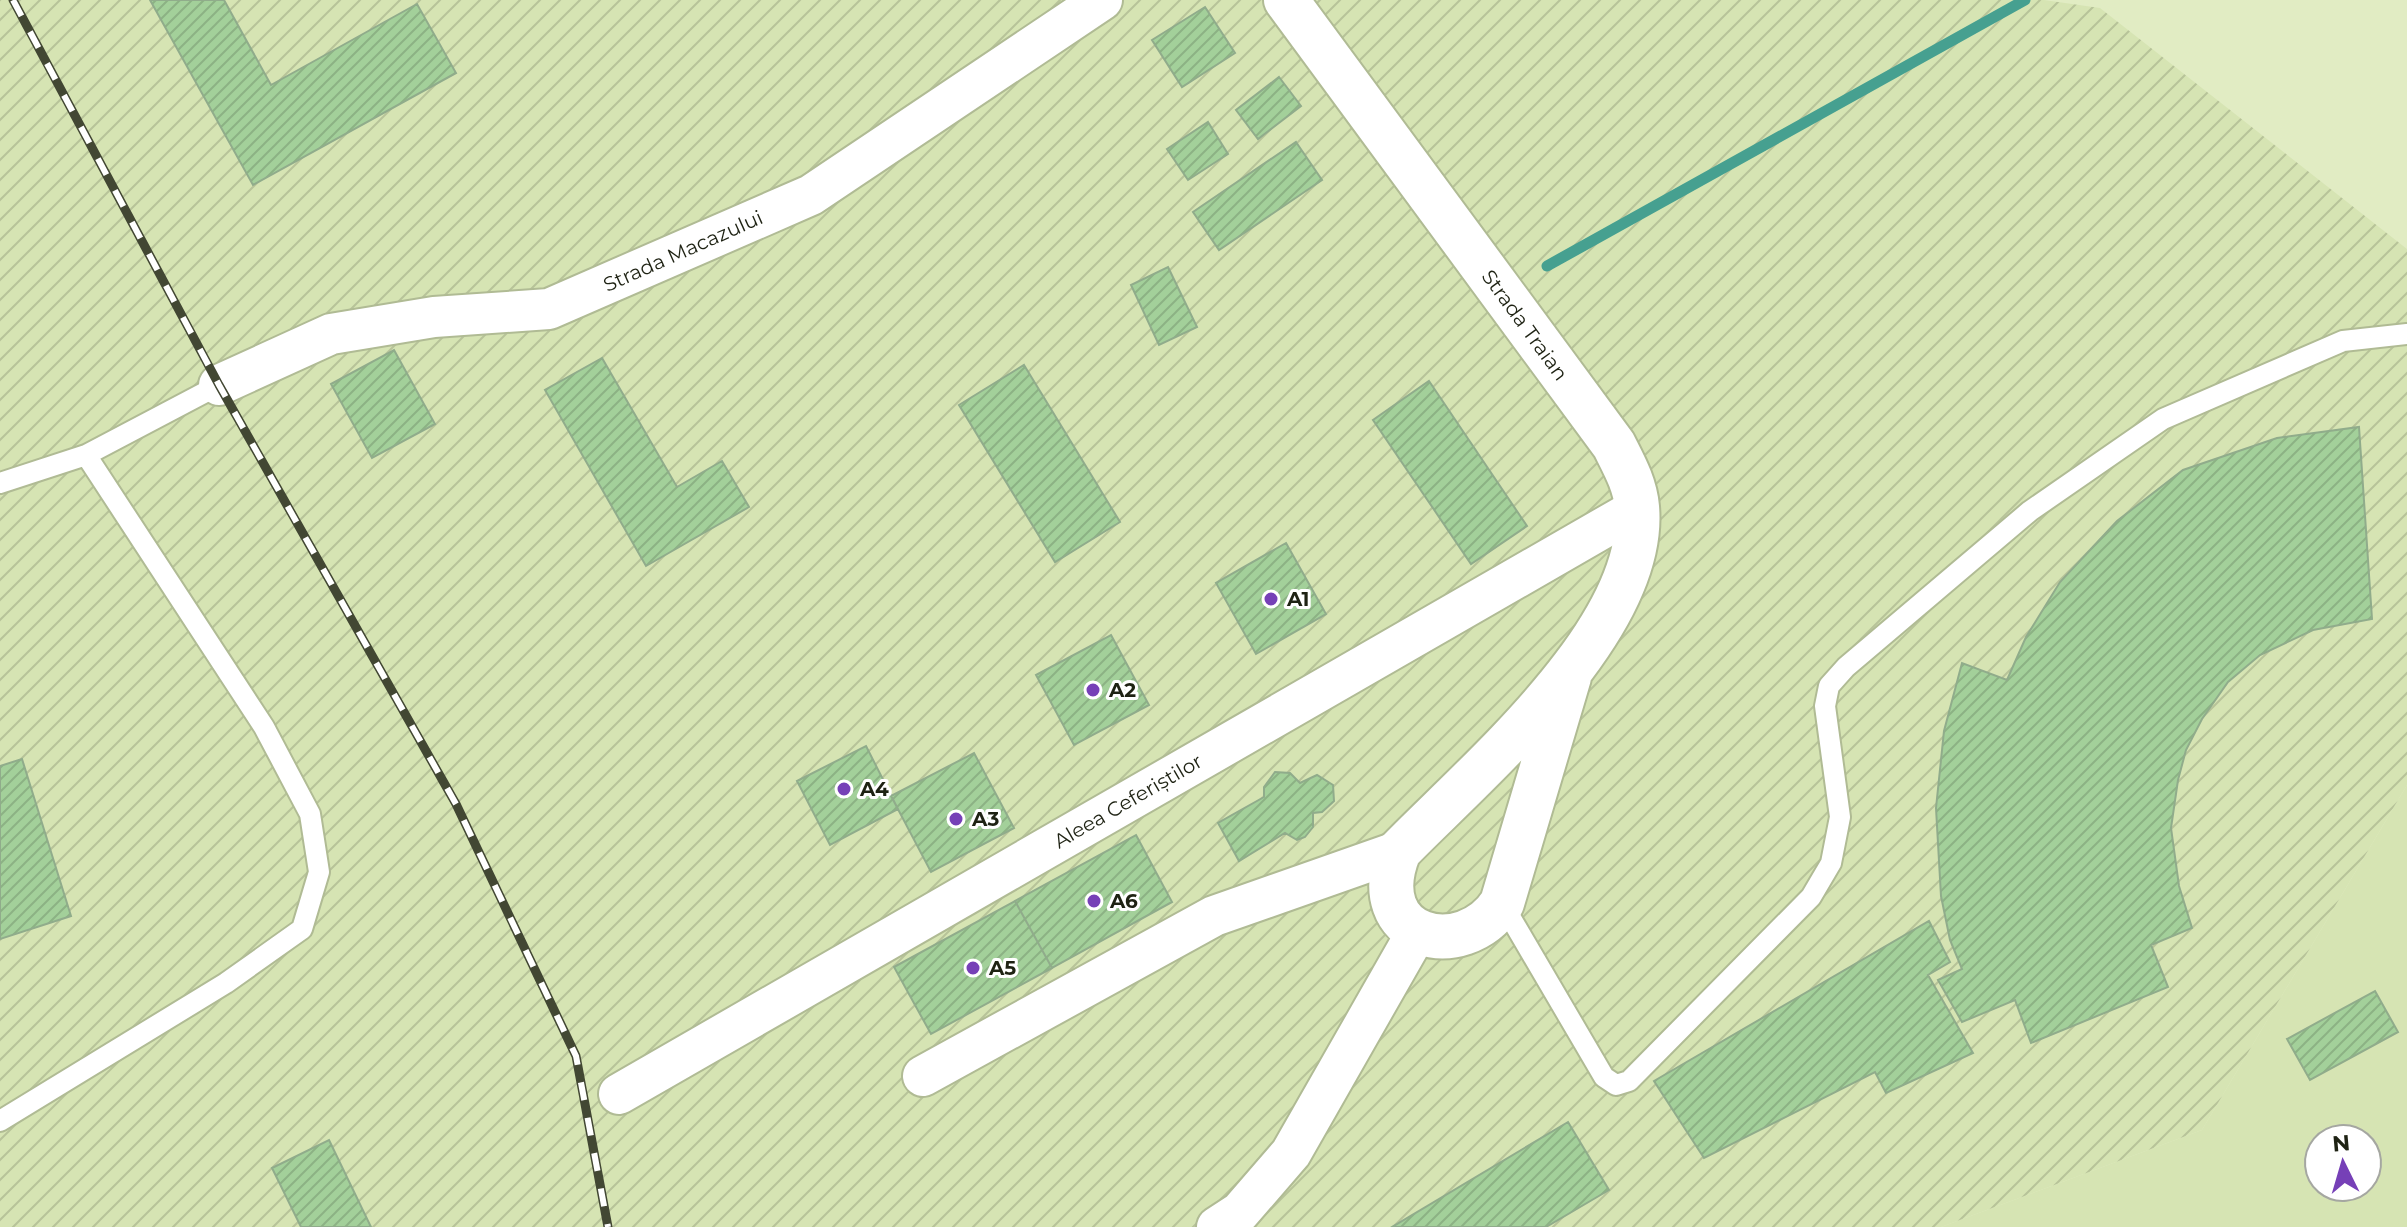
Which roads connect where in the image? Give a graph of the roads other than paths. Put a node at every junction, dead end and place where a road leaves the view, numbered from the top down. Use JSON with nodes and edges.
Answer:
{"nodes":[{"id":1,"x":1102,"y":0,"type":"edge"},
{"id":2,"x":1286,"y":0,"type":"edge"},
{"id":3,"x":2407,"y":334,"type":"edge"},
{"id":4,"x":219,"y":385,"type":"joint"},
{"id":5,"x":86,"y":455,"type":"junction"},
{"id":6,"x":0,"y":483,"type":"edge"},
{"id":7,"x":1638,"y":508,"type":"junction"},
{"id":8,"x":1569,"y":677,"type":"junction"},
{"id":9,"x":1399,"y":851,"type":"junction"},
{"id":10,"x":1502,"y":903,"type":"junction"},
{"id":11,"x":1417,"y":932,"type":"junction"},
{"id":12,"x":923,"y":1076,"type":"dead end"},
{"id":13,"x":619,"y":1094,"type":"dead end"},
{"id":14,"x":0,"y":1121,"type":"edge"},
{"id":15,"x":1217,"y":1227,"type":"edge"}],
"edges":[{"from":1,"to":4,"type":"street","name":"Strada Macazului"},
{"from":2,"to":7,"type":"street","name":"Strada Traian"},
{"from":3,"to":10,"type":"lane"},
{"from":4,"to":5,"type":"lane"},
{"from":5,"to":6,"type":"lane"},
{"from":5,"to":14,"type":"lane"},
{"from":7,"to":8,"type":"street","name":"Strada Traian"},
{"from":7,"to":13,"type":"street","name":"Aleea Ceferiștilor"},
{"from":8,"to":9,"type":"street","name":"Strada Traian"},
{"from":8,"to":10,"type":"street","name":"Strada Traian"},
{"from":9,"to":11,"type":"street"},
{"from":9,"to":12,"type":"street"},
{"from":10,"to":11,"type":"street"},
{"from":11,"to":15,"type":"street"}]}
